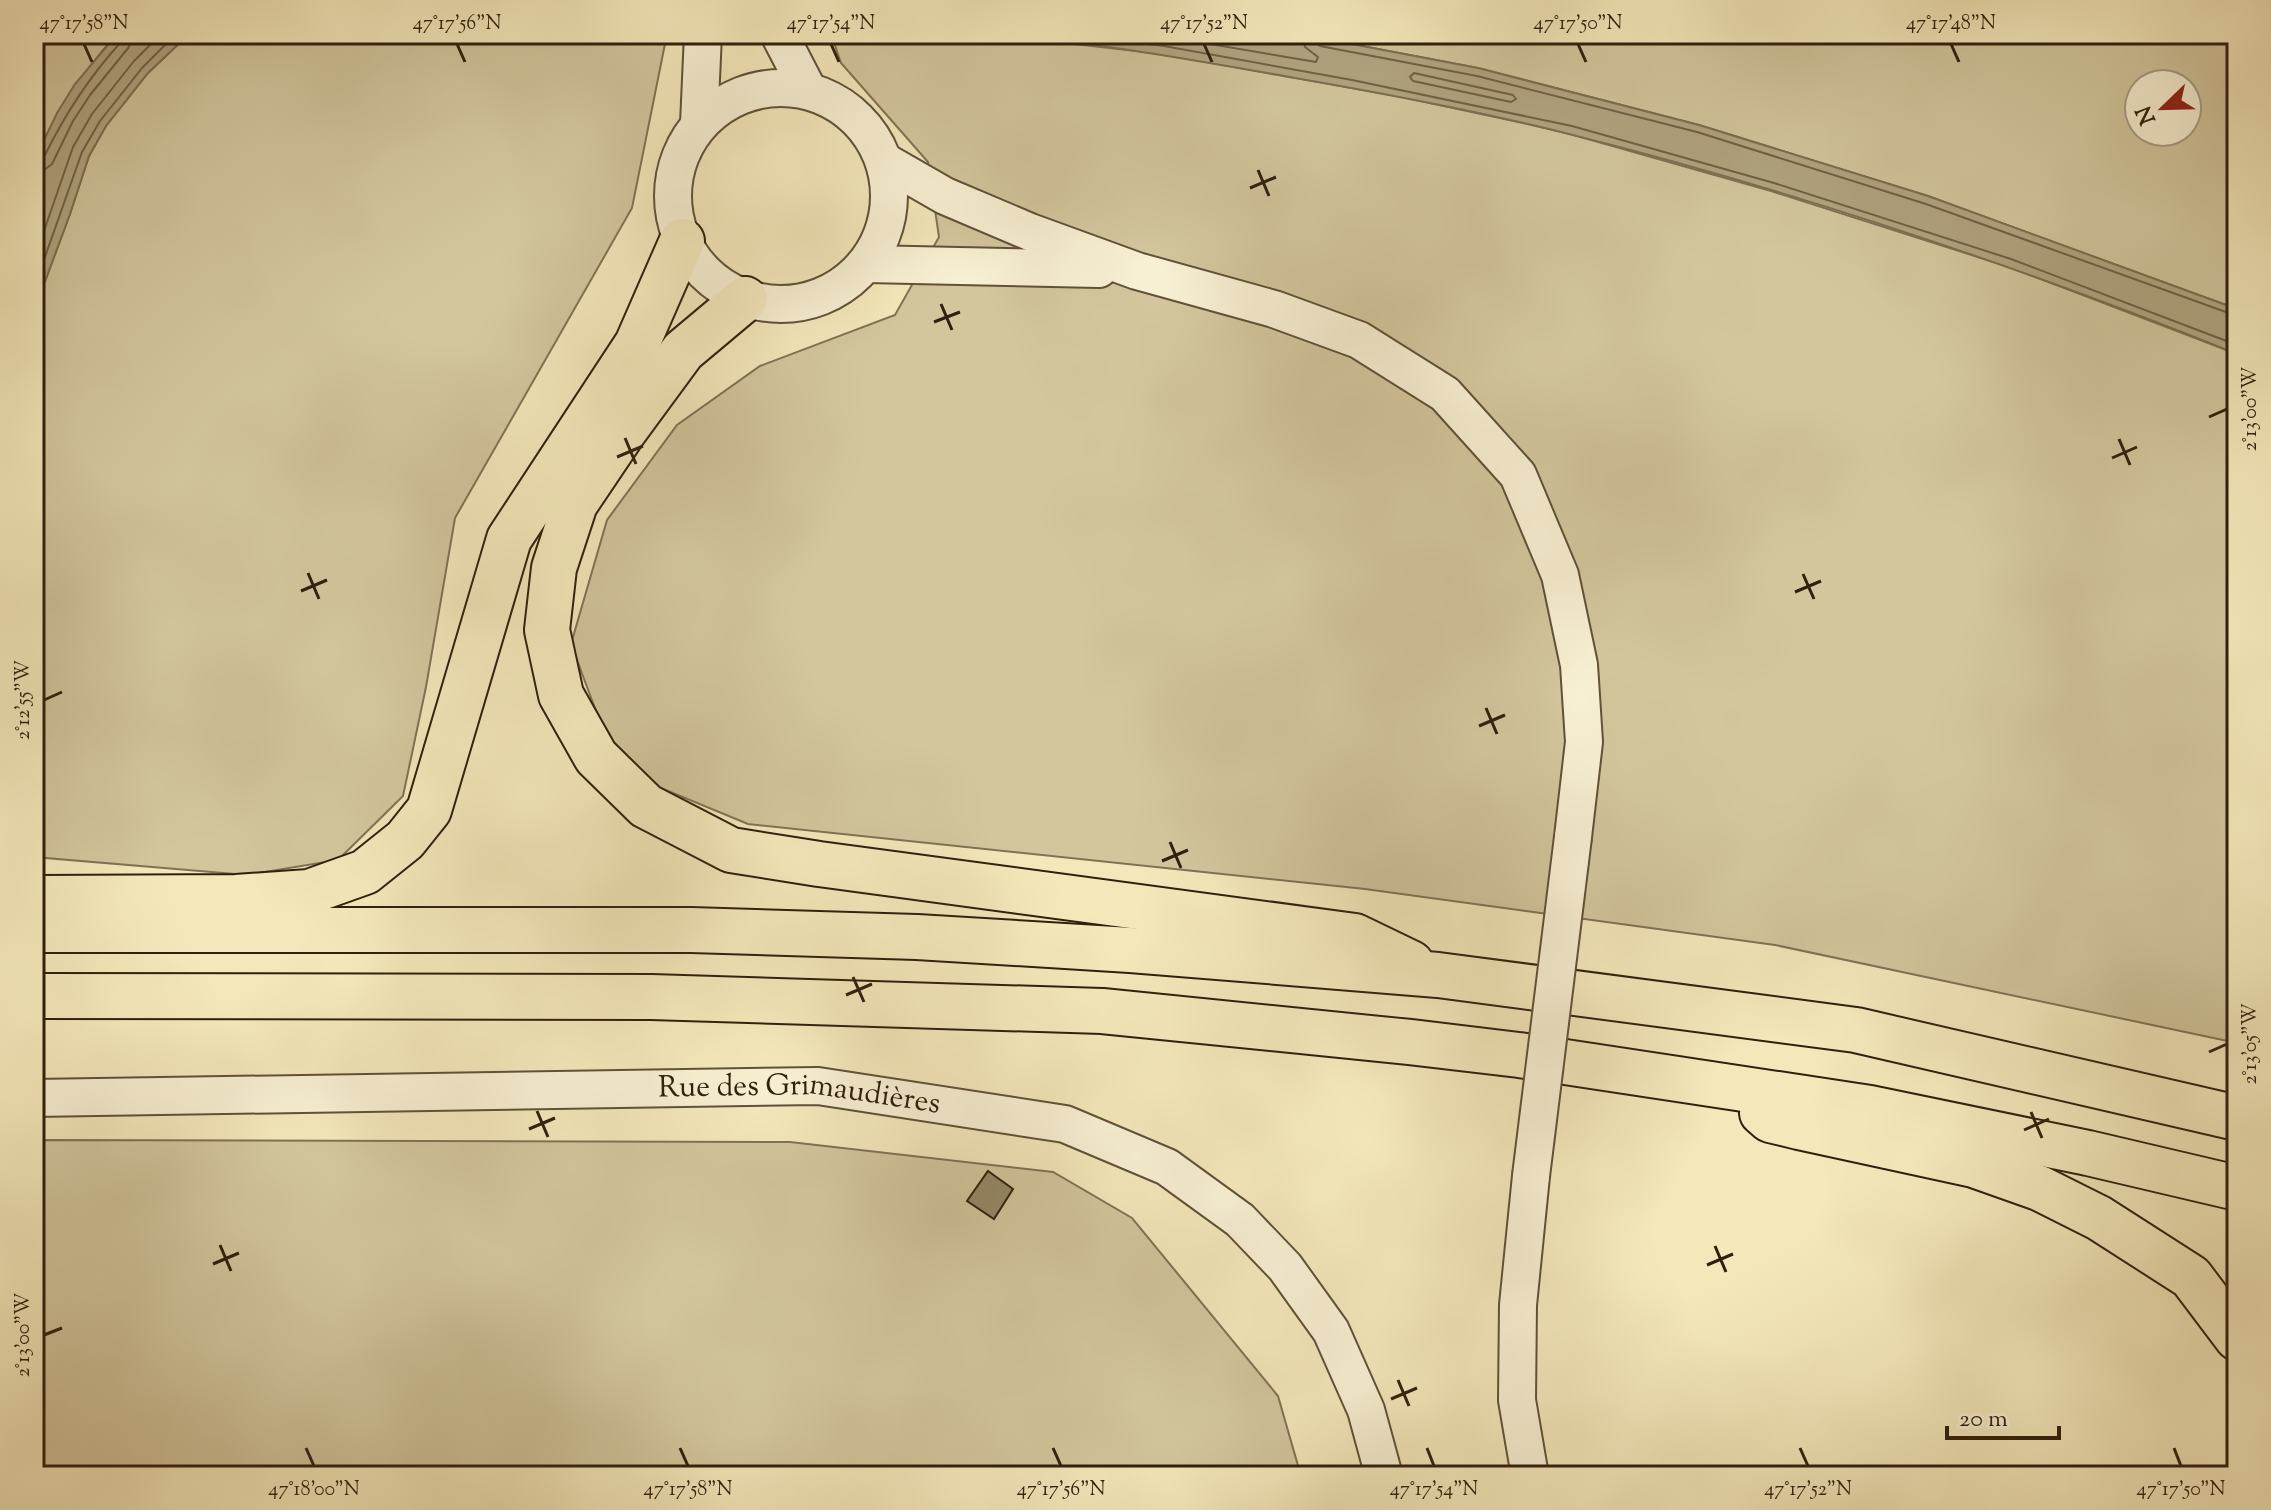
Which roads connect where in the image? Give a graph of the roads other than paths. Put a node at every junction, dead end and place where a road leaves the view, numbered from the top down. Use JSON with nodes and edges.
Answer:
{"nodes":[{"id":1,"x":703,"y":34,"type":"edge"},
{"id":2,"x":779,"y":34,"type":"edge"},
{"id":3,"x":808,"y":90,"type":"junction"},
{"id":4,"x":699,"y":124,"type":"junction"},
{"id":5,"x":884,"y":161,"type":"junction"},
{"id":6,"x":682,"y":241,"type":"junction"},
{"id":7,"x":866,"y":264,"type":"junction"},
{"id":8,"x":1137,"y":271,"type":"junction"},
{"id":9,"x":745,"y":299,"type":"junction"},
{"id":10,"x":34,"y":900,"type":"edge"},
{"id":11,"x":34,"y":930,"type":"edge"},
{"id":12,"x":1438,"y":975,"type":"junction"},
{"id":13,"x":34,"y":996,"type":"edge"},
{"id":14,"x":1734,"y":1087,"type":"junction"},
{"id":15,"x":34,"y":1098,"type":"edge"},
{"id":16,"x":2237,"y":1118,"type":"edge"},
{"id":17,"x":2237,"y":1188,"type":"edge"},
{"id":18,"x":2237,"y":1338,"type":"edge"},
{"id":19,"x":1384,"y":1476,"type":"edge"},
{"id":20,"x":1530,"y":1476,"type":"edge"}],
"edges":[{"from":1,"to":4,"type":"street"},
{"from":2,"to":3,"type":"street"},
{"from":3,"to":4,"type":"street"},
{"from":3,"to":5,"type":"street"},
{"from":4,"to":6,"type":"street"},
{"from":5,"to":7,"type":"street"},
{"from":5,"to":8,"type":"street"},
{"from":6,"to":9,"type":"street"},
{"from":6,"to":10,"type":"highway"},
{"from":7,"to":8,"type":"street"},
{"from":7,"to":9,"type":"street"},
{"from":8,"to":20,"type":"street","bridge":true},
{"from":9,"to":12,"type":"highway"},
{"from":11,"to":12,"type":"highway"},
{"from":12,"to":16,"type":"highway"},
{"from":13,"to":14,"type":"highway"},
{"from":14,"to":17,"type":"highway"},
{"from":14,"to":18,"type":"highway"},
{"from":15,"to":19,"type":"street","name":"Rue des Grimaudières"}]}
